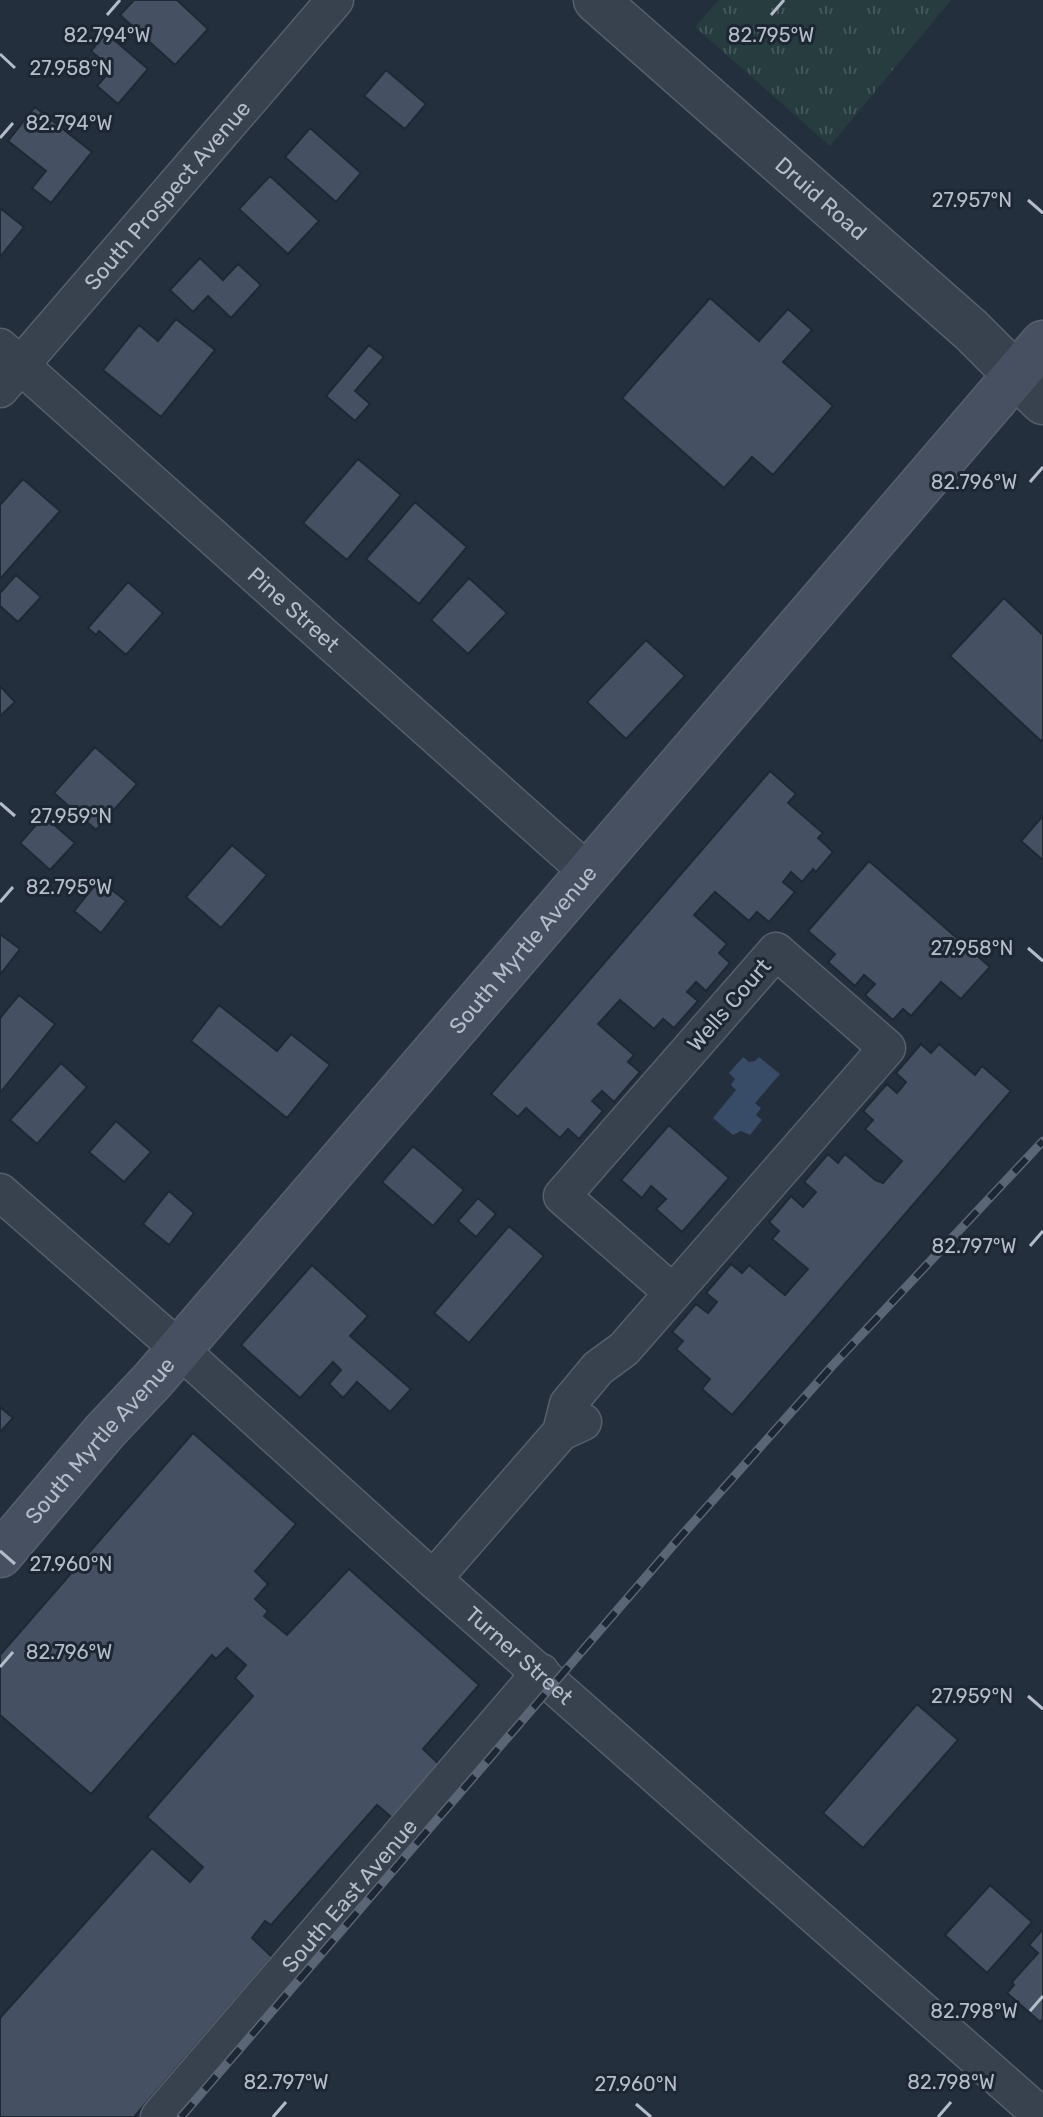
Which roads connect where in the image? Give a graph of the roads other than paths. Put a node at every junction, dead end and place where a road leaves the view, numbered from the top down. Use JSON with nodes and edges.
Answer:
{"nodes":[{"id":1,"x":335,"y":0,"type":"edge"},
{"id":2,"x":596,"y":0,"type":"edge"},
{"id":3,"x":7,"y":367,"type":"edge"},
{"id":4,"x":1034,"y":373,"type":"edge"},
{"id":5,"x":588,"y":872,"type":"junction"},
{"id":6,"x":0,"y":1192,"type":"edge"},
{"id":7,"x":672,"y":1292,"type":"junction"},
{"id":8,"x":178,"y":1348,"type":"junction"},
{"id":9,"x":0,"y":1555,"type":"edge"},
{"id":10,"x":433,"y":1579,"type":"junction"},
{"id":11,"x":541,"y":1672,"type":"junction"},
{"id":12,"x":159,"y":2117,"type":"edge"},
{"id":13,"x":1043,"y":2117,"type":"edge"}],
"edges":[{"from":1,"to":3,"type":"street","name":"South Prospect Avenue"},
{"from":2,"to":4,"type":"street","name":"Druid Road"},
{"from":3,"to":5,"type":"street","name":"Pine Street"},
{"from":4,"to":5,"type":"main road","name":"South Myrtle Avenue"},
{"from":5,"to":8,"type":"main road","name":"South Myrtle Avenue"},
{"from":6,"to":8,"type":"street","name":"Turner Street"},
{"from":7,"to":7,"type":"street","name":"Wells Court"},
{"from":7,"to":10,"type":"street","name":"Wells Court"},
{"from":8,"to":9,"type":"main road","name":"South Myrtle Avenue"},
{"from":8,"to":10,"type":"street","name":"Turner Street"},
{"from":10,"to":11,"type":"street","name":"Turner Street"},
{"from":11,"to":12,"type":"street","name":"South East Avenue"},
{"from":11,"to":13,"type":"street","name":"Turner Street"}]}
